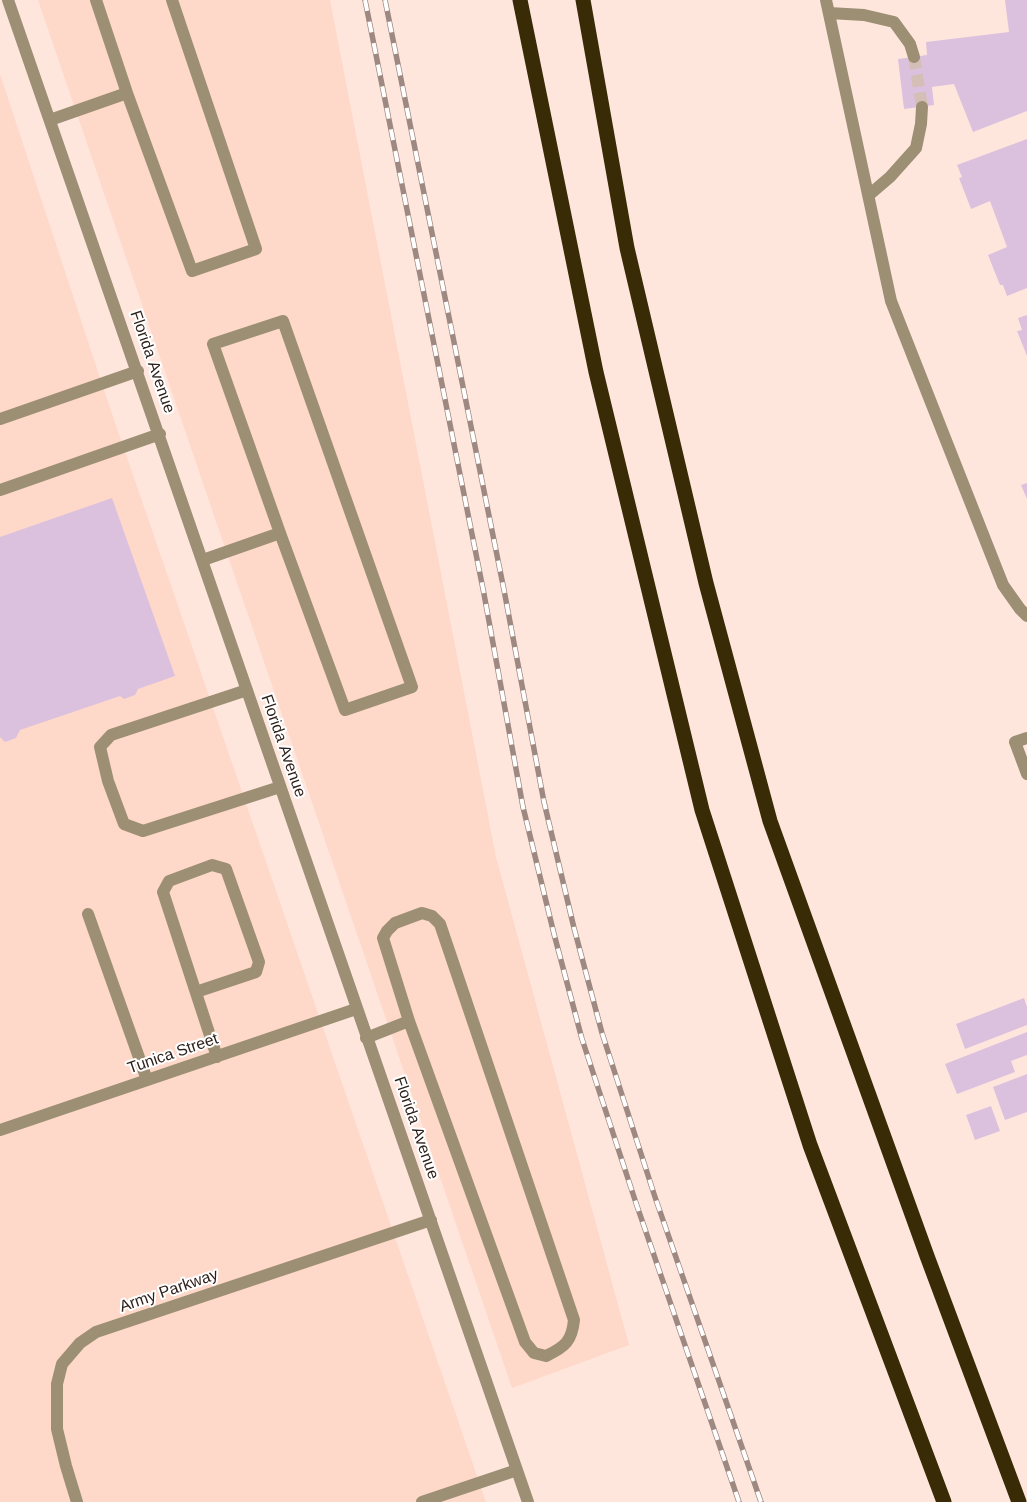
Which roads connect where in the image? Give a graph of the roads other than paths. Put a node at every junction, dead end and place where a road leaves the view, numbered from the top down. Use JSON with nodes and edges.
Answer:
{"nodes":[{"id":1,"x":8,"y":0,"type":"edge"},
{"id":2,"x":96,"y":0,"type":"edge"},
{"id":3,"x":172,"y":0,"type":"edge"},
{"id":4,"x":520,"y":0,"type":"edge"},
{"id":5,"x":583,"y":0,"type":"edge"},
{"id":6,"x":826,"y":0,"type":"edge"},
{"id":7,"x":829,"y":14,"type":"junction"},
{"id":8,"x":914,"y":57,"type":"tunnel mouth"},
{"id":9,"x":127,"y":93,"type":"junction"},
{"id":10,"x":922,"y":107,"type":"tunnel mouth"},
{"id":11,"x":50,"y":120,"type":"junction"},
{"id":12,"x":869,"y":195,"type":"junction"},
{"id":13,"x":138,"y":372,"type":"junction"},
{"id":14,"x":0,"y":419,"type":"edge"},
{"id":15,"x":160,"y":434,"type":"junction"},
{"id":16,"x":0,"y":490,"type":"edge"},
{"id":17,"x":280,"y":533,"type":"junction"},
{"id":18,"x":203,"y":560,"type":"junction"},
{"id":19,"x":1027,"y":616,"type":"edge"},
{"id":20,"x":247,"y":690,"type":"junction"},
{"id":21,"x":1021,"y":740,"type":"edge"},
{"id":22,"x":1027,"y":774,"type":"edge"},
{"id":23,"x":280,"y":787,"type":"junction"},
{"id":24,"x":88,"y":914,"type":"dead end"},
{"id":25,"x":196,"y":992,"type":"junction"},
{"id":26,"x":356,"y":1009,"type":"junction"},
{"id":27,"x":409,"y":1020,"type":"junction"},
{"id":28,"x":366,"y":1038,"type":"junction"},
{"id":29,"x":217,"y":1057,"type":"junction"},
{"id":30,"x":147,"y":1080,"type":"junction"},
{"id":31,"x":0,"y":1130,"type":"edge"},
{"id":32,"x":430,"y":1220,"type":"junction"},
{"id":33,"x":516,"y":1470,"type":"junction"},
{"id":34,"x":77,"y":1502,"type":"edge"},
{"id":35,"x":422,"y":1502,"type":"edge"},
{"id":36,"x":528,"y":1502,"type":"edge"},
{"id":37,"x":944,"y":1502,"type":"edge"},
{"id":38,"x":1019,"y":1502,"type":"edge"}],
"edges":[{"from":1,"to":11,"type":"street","name":"Florida Avenue"},
{"from":2,"to":9,"type":"street"},
{"from":3,"to":9,"type":"street"},
{"from":4,"to":37,"type":"highway"},
{"from":5,"to":38,"type":"highway"},
{"from":6,"to":7,"type":"street"},
{"from":7,"to":8,"type":"street"},
{"from":7,"to":12,"type":"street"},
{"from":9,"to":11,"type":"street"},
{"from":10,"to":12,"type":"street"},
{"from":11,"to":13,"type":"street","name":"Florida Avenue"},
{"from":12,"to":19,"type":"street"},
{"from":13,"to":14,"type":"street"},
{"from":13,"to":15,"type":"street","name":"Florida Avenue"},
{"from":15,"to":16,"type":"street"},
{"from":15,"to":18,"type":"street","name":"Florida Avenue"},
{"from":17,"to":17,"type":"street"},
{"from":17,"to":18,"type":"street"},
{"from":18,"to":20,"type":"street","name":"Florida Avenue"},
{"from":20,"to":23,"type":"street","name":"Florida Avenue"},
{"from":20,"to":23,"type":"street"},
{"from":21,"to":22,"type":"street"},
{"from":23,"to":26,"type":"street","name":"Florida Avenue"},
{"from":24,"to":30,"type":"street"},
{"from":25,"to":25,"type":"street"},
{"from":25,"to":29,"type":"street"},
{"from":26,"to":28,"type":"street","name":"Florida Avenue"},
{"from":26,"to":29,"type":"street","name":"Tunica Street"},
{"from":27,"to":27,"type":"street"},
{"from":27,"to":28,"type":"street"},
{"from":28,"to":32,"type":"street","name":"Florida Avenue"},
{"from":29,"to":30,"type":"street","name":"Tunica Street"},
{"from":30,"to":31,"type":"street","name":"Tunica Street"},
{"from":32,"to":33,"type":"street","name":"Florida Avenue"},
{"from":32,"to":34,"type":"street","name":"Army Parkway"},
{"from":33,"to":35,"type":"street"},
{"from":33,"to":36,"type":"street","name":"Florida Avenue"}]}
